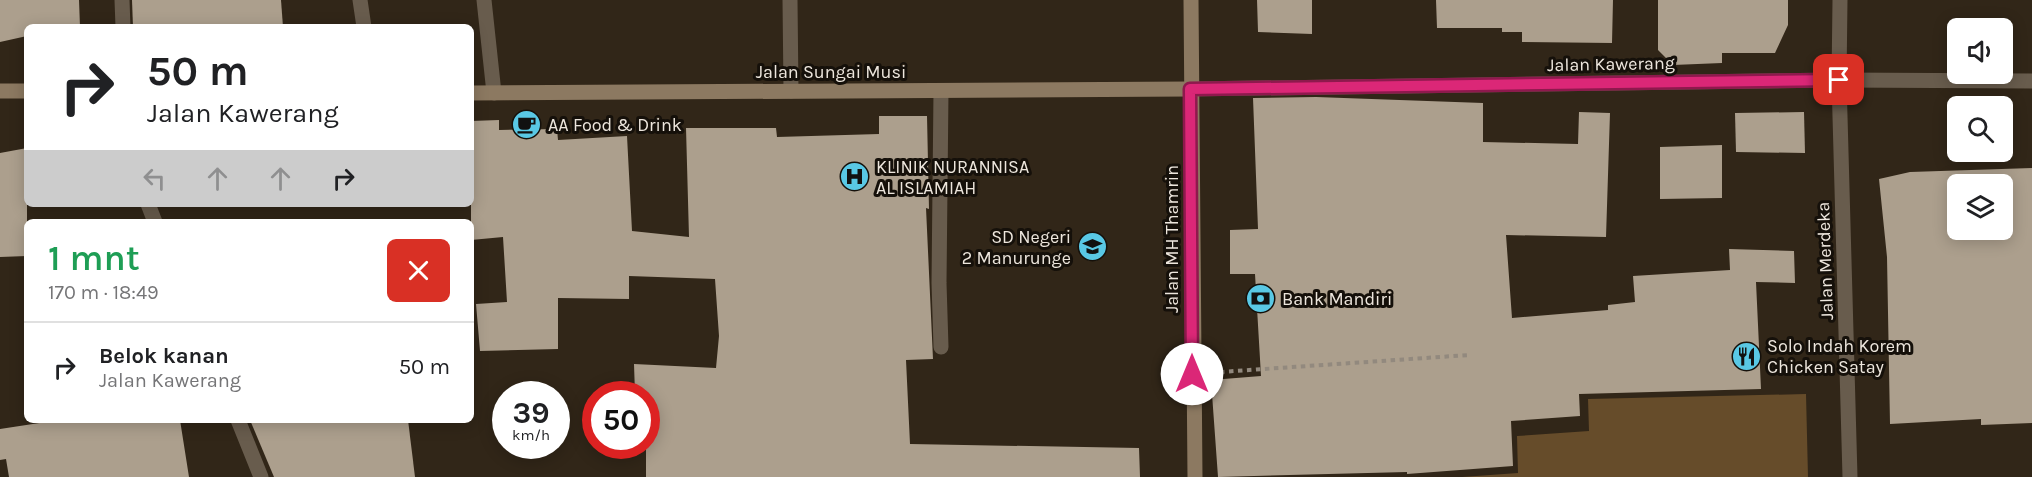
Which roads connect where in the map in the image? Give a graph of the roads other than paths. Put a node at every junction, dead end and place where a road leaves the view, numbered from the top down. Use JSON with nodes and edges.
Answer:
{"nodes":[{"id":1,"x":122,"y":0,"type":"edge"},
{"id":2,"x":360,"y":0,"type":"edge"},
{"id":3,"x":484,"y":0,"type":"edge"},
{"id":4,"x":790,"y":0,"type":"edge"},
{"id":5,"x":1191,"y":0,"type":"edge"},
{"id":6,"x":1840,"y":0,"type":"edge"},
{"id":7,"x":123,"y":24,"type":"edge"},
{"id":8,"x":364,"y":24,"type":"edge"},
{"id":9,"x":1839,"y":80,"type":"junction"},
{"id":10,"x":2032,"y":81,"type":"edge"},
{"id":11,"x":1190,"y":89,"type":"junction"},
{"id":12,"x":0,"y":91,"type":"edge"},
{"id":13,"x":24,"y":91,"type":"edge"},
{"id":14,"x":790,"y":91,"type":"junction"},
{"id":15,"x":941,"y":91,"type":"junction"},
{"id":16,"x":474,"y":93,"type":"edge"},
{"id":17,"x":494,"y":93,"type":"junction"},
{"id":18,"x":941,"y":347,"type":"dead end"},
{"id":19,"x":239,"y":423,"type":"edge"},
{"id":20,"x":261,"y":477,"type":"edge"},
{"id":21,"x":1195,"y":477,"type":"edge"},
{"id":22,"x":1850,"y":477,"type":"edge"}],
"edges":[{"from":1,"to":7,"type":"street"},
{"from":2,"to":8,"type":"street"},
{"from":3,"to":17,"type":"street"},
{"from":4,"to":14,"type":"street"},
{"from":5,"to":11,"type":"street","name":"Jalan MH Thamrin"},
{"from":6,"to":9,"type":"street","name":"Jalan Merdeka"},
{"from":9,"to":10,"type":"street","name":"Jalan Kawerang"},
{"from":9,"to":11,"type":"street","name":"Jalan Kawerang"},
{"from":9,"to":22,"type":"street","name":"Jalan Merdeka"},
{"from":11,"to":15,"type":"street","name":"Jalan Sungai Musi"},
{"from":11,"to":21,"type":"street","name":"Jalan MH Thamrin"},
{"from":12,"to":13,"type":"street"},
{"from":14,"to":15,"type":"street","name":"Jalan Sungai Musi"},
{"from":14,"to":17,"type":"street","name":"Jalan Sungai Musi"},
{"from":15,"to":18,"type":"street"},
{"from":16,"to":17,"type":"street","name":"Jalan Sungai Musi"},
{"from":19,"to":20,"type":"street"}]}
